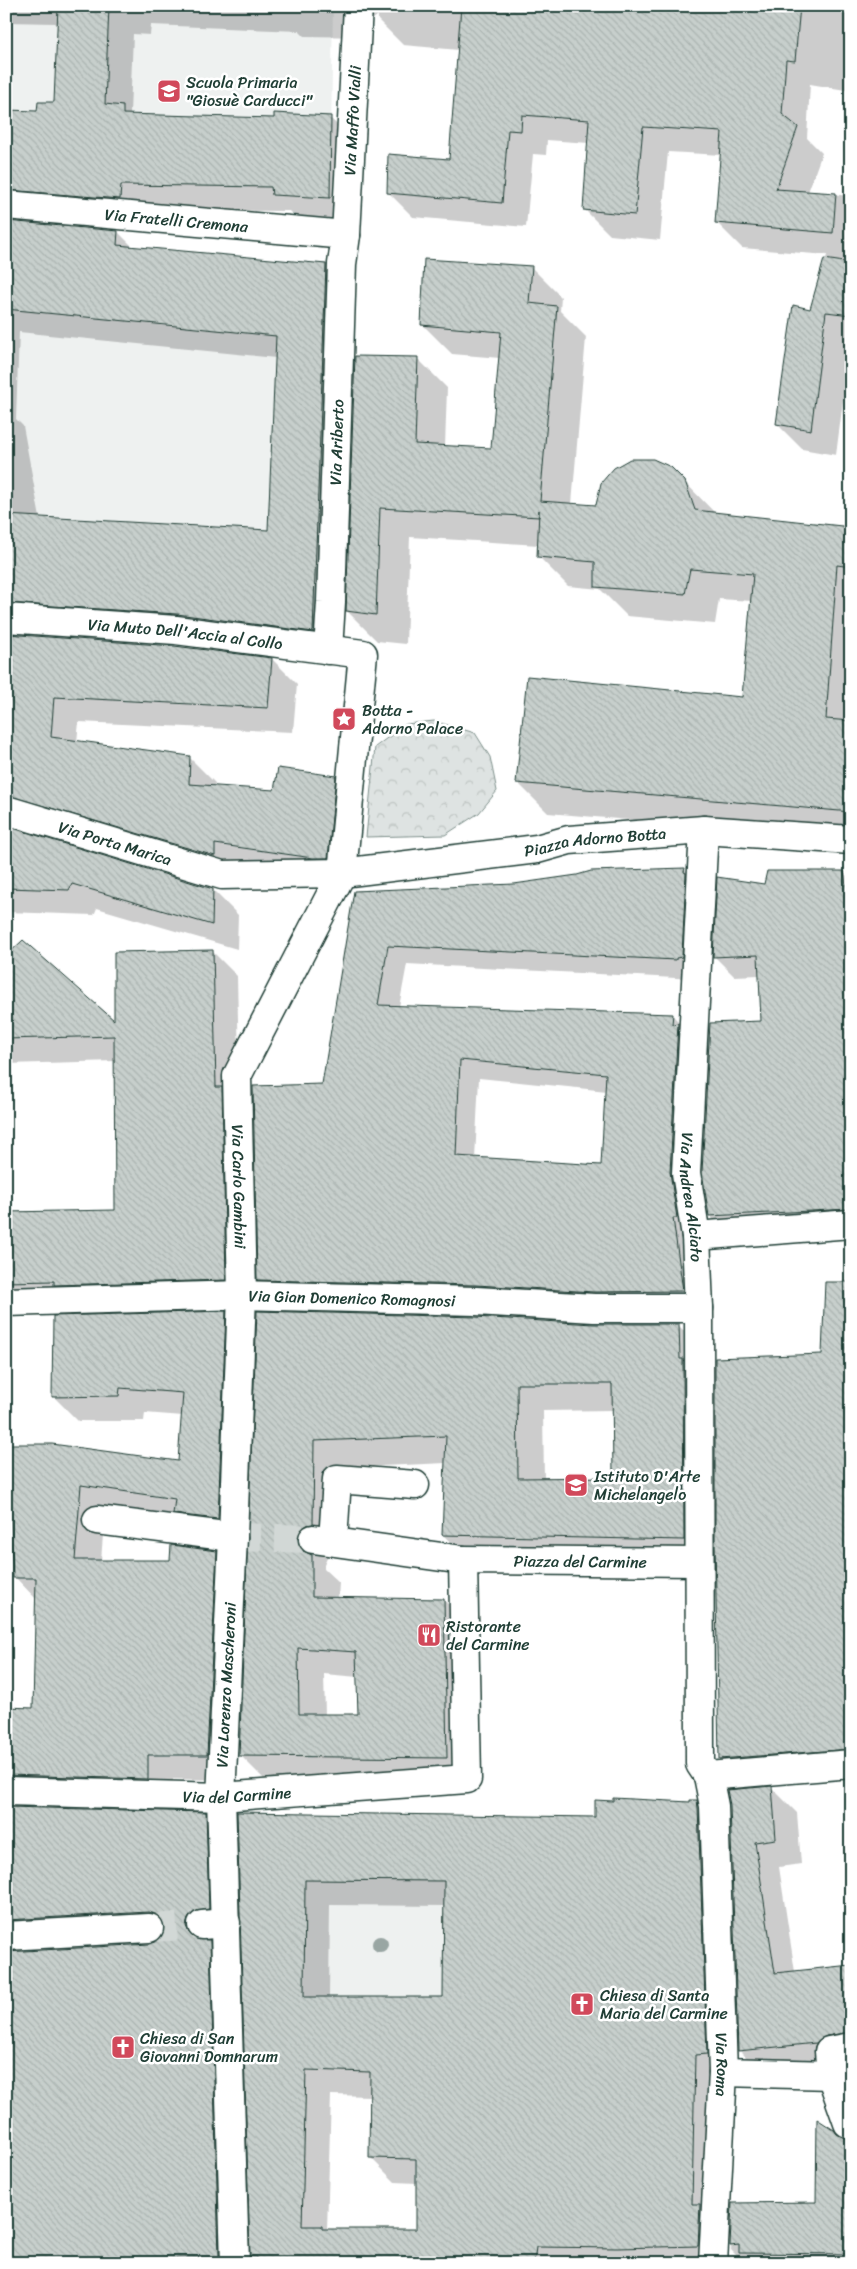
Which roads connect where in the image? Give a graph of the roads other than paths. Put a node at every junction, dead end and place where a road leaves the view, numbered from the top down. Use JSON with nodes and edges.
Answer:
{"nodes":[{"id":1,"x":358,"y":6,"type":"edge"},
{"id":2,"x":6,"y":205,"type":"edge"},
{"id":3,"x":346,"y":235,"type":"junction"},
{"id":4,"x":6,"y":618,"type":"edge"},
{"id":5,"x":328,"y":650,"type":"junction"},
{"id":6,"x":6,"y":810,"type":"edge"},
{"id":7,"x":704,"y":830,"type":"junction"},
{"id":8,"x":851,"y":840,"type":"edge"},
{"id":9,"x":342,"y":873,"type":"junction"},
{"id":10,"x":851,"y":1224,"type":"edge"},
{"id":11,"x":696,"y":1236,"type":"junction"},
{"id":12,"x":242,"y":1295,"type":"junction"},
{"id":13,"x":6,"y":1302,"type":"edge"},
{"id":14,"x":699,"y":1308,"type":"junction"},
{"id":15,"x":415,"y":1485,"type":"dead end"},
{"id":16,"x":97,"y":1520,"type":"dead end"},
{"id":17,"x":233,"y":1537,"type":"junction"},
{"id":18,"x":463,"y":1560,"type":"junction"},
{"id":19,"x":698,"y":1562,"type":"junction"},
{"id":20,"x":851,"y":1764,"type":"edge"},
{"id":21,"x":708,"y":1776,"type":"junction"},
{"id":22,"x":6,"y":1790,"type":"edge"},
{"id":23,"x":221,"y":1796,"type":"junction"},
{"id":24,"x":149,"y":1928,"type":"tunnel mouth"},
{"id":25,"x":6,"y":1936,"type":"edge"},
{"id":26,"x":851,"y":2046,"type":"edge"},
{"id":27,"x":724,"y":2072,"type":"junction"},
{"id":28,"x":831,"y":2074,"type":"junction"},
{"id":29,"x":851,"y":2124,"type":"edge"},
{"id":30,"x":235,"y":2263,"type":"edge"},
{"id":31,"x":713,"y":2263,"type":"edge"}],
"edges":[{"from":1,"to":3,"type":"street","name":"Via Maffo Vialli"},
{"from":2,"to":3,"type":"street","name":"Via Fratelli Cremona"},
{"from":3,"to":5,"type":"street","name":"Via Ariberto"},
{"from":4,"to":5,"type":"street","name":"Via Muto Dell'Accia al Collo"},
{"from":5,"to":9,"type":"street","name":"Via Muto Dell'Accia al Collo"},
{"from":6,"to":9,"type":"street","name":"Via Porta Marica"},
{"from":7,"to":8,"type":"street","name":"Piazza Adorno Botta"},
{"from":7,"to":9,"type":"street","name":"Piazza Adorno Botta"},
{"from":7,"to":11,"type":"street","name":"Via Andrea Alciato"},
{"from":9,"to":12,"type":"street","name":"Via Carlo Gambini"},
{"from":10,"to":11,"type":"street"},
{"from":11,"to":14,"type":"street","name":"Via Andrea Alciato"},
{"from":12,"to":13,"type":"street","name":"Via Gian Domenico Romagnosi"},
{"from":12,"to":14,"type":"street","name":"Via Gian Domenico Romagnosi"},
{"from":12,"to":17,"type":"street","name":"Via Lorenzo Mascheroni"},
{"from":14,"to":19,"type":"street","name":"Via Andrea Alciato"},
{"from":15,"to":18,"type":"street","name":"Piazza del Carmine"},
{"from":16,"to":17,"type":"street"},
{"from":17,"to":23,"type":"street","name":"Via Lorenzo Mascheroni"},
{"from":18,"to":19,"type":"street","name":"Piazza del Carmine"},
{"from":18,"to":23,"type":"street","name":"Via del Carmine"},
{"from":19,"to":21,"type":"street"},
{"from":20,"to":21,"type":"street"},
{"from":21,"to":27,"type":"street","name":"Via Roma"},
{"from":22,"to":23,"type":"street","name":"Via del Carmine"},
{"from":23,"to":30,"type":"street","name":"Via Lorenzo Mascheroni"},
{"from":24,"to":25,"type":"street"},
{"from":26,"to":28,"type":"street"},
{"from":27,"to":28,"type":"street"},
{"from":27,"to":31,"type":"street","name":"Via Roma"},
{"from":28,"to":29,"type":"street"}]}
